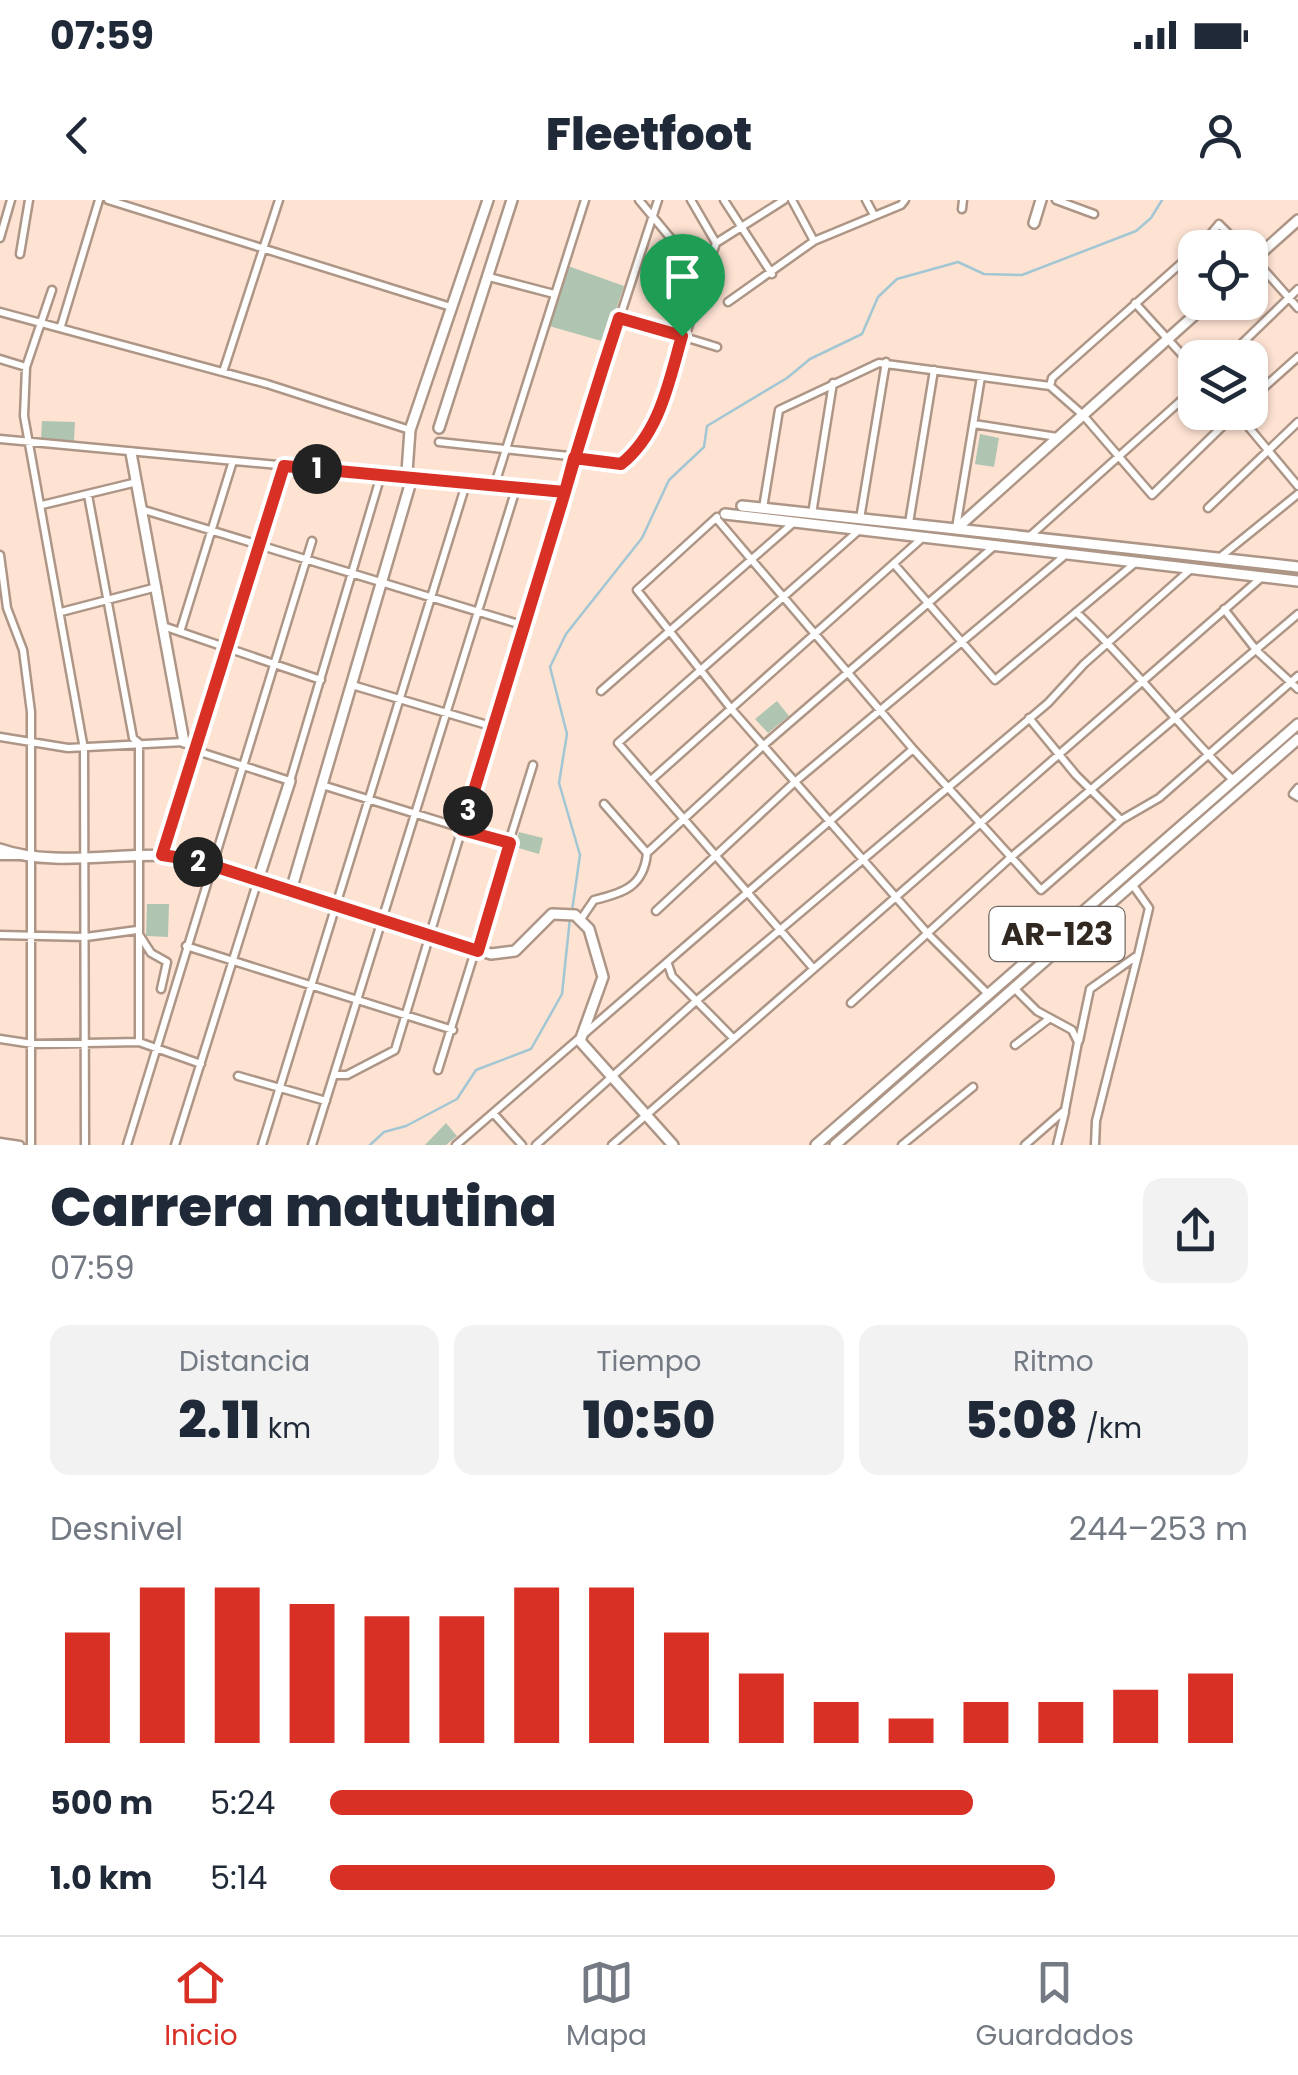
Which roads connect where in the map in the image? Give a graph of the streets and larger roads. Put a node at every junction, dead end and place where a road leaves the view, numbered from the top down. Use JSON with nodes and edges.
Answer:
{"nodes":[{"id":1,"x":11,"y":200,"type":"edge"},
{"id":2,"x":29,"y":200,"type":"edge"},
{"id":3,"x":99,"y":200,"type":"edge"},
{"id":4,"x":108,"y":200,"type":"edge"},
{"id":5,"x":278,"y":200,"type":"edge"},
{"id":6,"x":488,"y":200,"type":"edge"},
{"id":7,"x":512,"y":200,"type":"edge"},
{"id":8,"x":584,"y":200,"type":"edge"},
{"id":9,"x":639,"y":200,"type":"edge"},
{"id":10,"x":658,"y":200,"type":"edge"},
{"id":11,"x":692,"y":200,"type":"edge"},
{"id":12,"x":724,"y":200,"type":"edge"},
{"id":13,"x":784,"y":200,"type":"edge"},
{"id":14,"x":792,"y":200,"type":"edge"},
{"id":15,"x":866,"y":200,"type":"edge"},
{"id":16,"x":905,"y":200,"type":"edge"},
{"id":17,"x":1041,"y":200,"type":"edge"},
{"id":18,"x":1056,"y":200,"type":"edge"},
{"id":19,"x":1094,"y":214,"type":"dead end"},
{"id":20,"x":874,"y":215,"type":"junction"},
{"id":21,"x":652,"y":216,"type":"junction"},
{"id":22,"x":1298,"y":220,"type":"edge"},
{"id":23,"x":1034,"y":223,"type":"dead end"},
{"id":24,"x":740,"y":226,"type":"junction"},
{"id":25,"x":0,"y":238,"type":"edge"},
{"id":26,"x":814,"y":241,"type":"junction"},
{"id":27,"x":716,"y":243,"type":"junction"},
{"id":28,"x":1268,"y":245,"type":"edge"},
{"id":29,"x":264,"y":248,"type":"junction"},
{"id":30,"x":20,"y":254,"type":"dead end"},
{"id":31,"x":1178,"y":265,"type":"edge"},
{"id":32,"x":772,"y":274,"type":"junction"},
{"id":33,"x":1268,"y":276,"type":"edge"},
{"id":34,"x":489,"y":277,"type":"junction"},
{"id":35,"x":702,"y":277,"type":"junction"},
{"id":36,"x":1298,"y":289,"type":"edge"},
{"id":37,"x":52,"y":290,"type":"dead end"},
{"id":38,"x":554,"y":294,"type":"junction"},
{"id":39,"x":1288,"y":297,"type":"junction"},
{"id":40,"x":728,"y":302,"type":"dead end"},
{"id":41,"x":1135,"y":302,"type":"junction"},
{"id":42,"x":451,"y":308,"type":"junction"},
{"id":43,"x":1298,"y":308,"type":"edge"},
{"id":44,"x":0,"y":312,"type":"edge"},
{"id":45,"x":619,"y":318,"type":"junction"},
{"id":46,"x":1190,"y":320,"type":"edge"},
{"id":47,"x":43,"y":325,"type":"junction"},
{"id":48,"x":60,"y":326,"type":"junction"},
{"id":49,"x":682,"y":336,"type":"junction"},
{"id":50,"x":1170,"y":339,"type":"junction"},
{"id":51,"x":1244,"y":340,"type":"edge"},
{"id":52,"x":717,"y":347,"type":"dead end"},
{"id":53,"x":1178,"y":349,"type":"edge"},
{"id":54,"x":1298,"y":357,"type":"edge"},
{"id":55,"x":0,"y":359,"type":"edge"},
{"id":56,"x":886,"y":362,"type":"junction"},
{"id":57,"x":26,"y":367,"type":"junction"},
{"id":58,"x":934,"y":370,"type":"junction"},
{"id":59,"x":223,"y":372,"type":"junction"},
{"id":60,"x":982,"y":377,"type":"junction"},
{"id":61,"x":833,"y":383,"type":"junction"},
{"id":62,"x":1268,"y":384,"type":"edge"},
{"id":63,"x":1050,"y":386,"type":"junction"},
{"id":64,"x":1178,"y":403,"type":"edge"},
{"id":65,"x":1083,"y":414,"type":"junction"},
{"id":66,"x":1298,"y":422,"type":"edge"},
{"id":67,"x":974,"y":424,"type":"junction"},
{"id":68,"x":439,"y":428,"type":"dead end"},
{"id":69,"x":410,"y":430,"type":"junction"},
{"id":70,"x":1219,"y":430,"type":"edge"},
{"id":71,"x":1251,"y":430,"type":"edge"},
{"id":72,"x":1057,"y":437,"type":"junction"},
{"id":73,"x":0,"y":439,"type":"edge"},
{"id":74,"x":439,"y":442,"type":"dead end"},
{"id":75,"x":31,"y":445,"type":"junction"},
{"id":76,"x":506,"y":449,"type":"junction"},
{"id":77,"x":1268,"y":452,"type":"junction"},
{"id":78,"x":131,"y":454,"type":"junction"},
{"id":79,"x":574,"y":458,"type":"junction"},
{"id":80,"x":1116,"y":458,"type":"junction"},
{"id":81,"x":232,"y":464,"type":"junction"},
{"id":82,"x":284,"y":466,"type":"junction"},
{"id":83,"x":381,"y":475,"type":"junction"},
{"id":84,"x":412,"y":478,"type":"junction"},
{"id":85,"x":137,"y":482,"type":"junction"},
{"id":86,"x":466,"y":484,"type":"junction"},
{"id":87,"x":1298,"y":486,"type":"edge"},
{"id":88,"x":494,"y":488,"type":"junction"},
{"id":89,"x":516,"y":490,"type":"junction"},
{"id":90,"x":565,"y":492,"type":"junction"},
{"id":91,"x":1298,"y":494,"type":"edge"},
{"id":92,"x":88,"y":495,"type":"junction"},
{"id":93,"x":42,"y":504,"type":"junction"},
{"id":94,"x":742,"y":506,"type":"joint"},
{"id":95,"x":763,"y":508,"type":"junction"},
{"id":96,"x":1208,"y":508,"type":"dead end"},
{"id":97,"x":144,"y":510,"type":"junction"},
{"id":98,"x":812,"y":514,"type":"junction"},
{"id":99,"x":721,"y":516,"type":"junction"},
{"id":100,"x":860,"y":519,"type":"junction"},
{"id":101,"x":792,"y":524,"type":"junction"},
{"id":102,"x":909,"y":524,"type":"junction"},
{"id":103,"x":956,"y":529,"type":"junction"},
{"id":104,"x":857,"y":532,"type":"junction"},
{"id":105,"x":211,"y":533,"type":"junction"},
{"id":106,"x":1029,"y":537,"type":"junction"},
{"id":107,"x":920,"y":540,"type":"junction"},
{"id":108,"x":312,"y":541,"type":"dead end"},
{"id":109,"x":258,"y":546,"type":"junction"},
{"id":110,"x":992,"y":548,"type":"junction"},
{"id":111,"x":0,"y":556,"type":"edge"},
{"id":112,"x":1063,"y":556,"type":"junction"},
{"id":113,"x":1218,"y":558,"type":"junction"},
{"id":114,"x":1298,"y":558,"type":"edge"},
{"id":115,"x":306,"y":560,"type":"junction"},
{"id":116,"x":752,"y":560,"type":"junction"},
{"id":117,"x":1135,"y":563,"type":"junction"},
{"id":118,"x":894,"y":564,"type":"junction"},
{"id":119,"x":1293,"y":567,"type":"edge"},
{"id":120,"x":1192,"y":568,"type":"junction"},
{"id":121,"x":354,"y":575,"type":"junction"},
{"id":122,"x":1262,"y":577,"type":"junction"},
{"id":123,"x":1298,"y":581,"type":"edge"},
{"id":124,"x":382,"y":582,"type":"junction"},
{"id":125,"x":157,"y":587,"type":"junction"},
{"id":126,"x":429,"y":597,"type":"junction"},
{"id":127,"x":784,"y":598,"type":"junction"},
{"id":128,"x":108,"y":601,"type":"junction"},
{"id":129,"x":930,"y":602,"type":"junction"},
{"id":130,"x":4,"y":608,"type":"edge"},
{"id":131,"x":1224,"y":609,"type":"junction"},
{"id":132,"x":61,"y":612,"type":"junction"},
{"id":133,"x":478,"y":612,"type":"junction"},
{"id":134,"x":1076,"y":612,"type":"junction"},
{"id":135,"x":1298,"y":614,"type":"edge"},
{"id":136,"x":163,"y":626,"type":"junction"},
{"id":137,"x":524,"y":626,"type":"junction"},
{"id":138,"x":180,"y":632,"type":"junction"},
{"id":139,"x":667,"y":632,"type":"junction"},
{"id":140,"x":818,"y":636,"type":"junction"},
{"id":141,"x":1108,"y":642,"type":"junction"},
{"id":142,"x":962,"y":644,"type":"junction"},
{"id":143,"x":226,"y":650,"type":"junction"},
{"id":144,"x":1257,"y":650,"type":"junction"},
{"id":145,"x":274,"y":664,"type":"junction"},
{"id":146,"x":848,"y":671,"type":"junction"},
{"id":147,"x":701,"y":672,"type":"junction"},
{"id":148,"x":1295,"y":679,"type":"edge"},
{"id":149,"x":321,"y":680,"type":"junction"},
{"id":150,"x":1142,"y":680,"type":"junction"},
{"id":151,"x":352,"y":685,"type":"junction"},
{"id":152,"x":1298,"y":689,"type":"edge"},
{"id":153,"x":601,"y":691,"type":"dead end"},
{"id":154,"x":398,"y":698,"type":"junction"},
{"id":155,"x":881,"y":710,"type":"junction"},
{"id":156,"x":733,"y":711,"type":"junction"},
{"id":157,"x":446,"y":715,"type":"junction"},
{"id":158,"x":1030,"y":718,"type":"junction"},
{"id":159,"x":1174,"y":722,"type":"junction"},
{"id":160,"x":1298,"y":724,"type":"edge"},
{"id":161,"x":494,"y":728,"type":"junction"},
{"id":162,"x":0,"y":738,"type":"edge"},
{"id":163,"x":1298,"y":739,"type":"edge"},
{"id":164,"x":184,"y":742,"type":"junction"},
{"id":165,"x":32,"y":743,"type":"junction"},
{"id":166,"x":139,"y":743,"type":"junction"},
{"id":167,"x":765,"y":744,"type":"junction"},
{"id":168,"x":84,"y":748,"type":"junction"},
{"id":169,"x":913,"y":749,"type":"junction"},
{"id":170,"x":194,"y":750,"type":"junction"},
{"id":171,"x":1061,"y":754,"type":"junction"},
{"id":172,"x":1208,"y":755,"type":"junction"},
{"id":173,"x":532,"y":765,"type":"dead end"},
{"id":174,"x":243,"y":766,"type":"junction"},
{"id":175,"x":651,"y":780,"type":"junction"},
{"id":176,"x":797,"y":780,"type":"junction"},
{"id":177,"x":1233,"y":780,"type":"junction"},
{"id":178,"x":290,"y":781,"type":"junction"},
{"id":179,"x":322,"y":785,"type":"junction"},
{"id":180,"x":948,"y":788,"type":"junction"},
{"id":181,"x":1298,"y":788,"type":"edge"},
{"id":182,"x":1091,"y":790,"type":"junction"},
{"id":183,"x":1298,"y":797,"type":"edge"},
{"id":184,"x":366,"y":798,"type":"junction"},
{"id":185,"x":604,"y":804,"type":"dead end"},
{"id":186,"x":414,"y":816,"type":"junction"},
{"id":187,"x":684,"y":819,"type":"junction"},
{"id":188,"x":830,"y":820,"type":"junction"},
{"id":189,"x":1121,"y":820,"type":"junction"},
{"id":190,"x":980,"y":824,"type":"junction"},
{"id":191,"x":462,"y":830,"type":"junction"},
{"id":192,"x":510,"y":843,"type":"junction"},
{"id":193,"x":0,"y":852,"type":"edge"},
{"id":194,"x":138,"y":852,"type":"junction"},
{"id":195,"x":647,"y":853,"type":"junction"},
{"id":196,"x":716,"y":854,"type":"junction"},
{"id":197,"x":162,"y":855,"type":"junction"},
{"id":198,"x":27,"y":856,"type":"junction"},
{"id":199,"x":87,"y":856,"type":"junction"},
{"id":200,"x":864,"y":857,"type":"junction"},
{"id":201,"x":1010,"y":858,"type":"junction"},
{"id":202,"x":211,"y":867,"type":"junction"},
{"id":203,"x":258,"y":883,"type":"junction"},
{"id":204,"x":1132,"y":884,"type":"junction"},
{"id":205,"x":748,"y":890,"type":"junction"},
{"id":206,"x":290,"y":894,"type":"junction"},
{"id":207,"x":897,"y":897,"type":"junction"},
{"id":208,"x":334,"y":906,"type":"junction"},
{"id":209,"x":656,"y":911,"type":"dead end"},
{"id":210,"x":581,"y":918,"type":"junction"},
{"id":211,"x":382,"y":920,"type":"junction"},
{"id":212,"x":781,"y":928,"type":"junction"},
{"id":213,"x":137,"y":930,"type":"junction"},
{"id":214,"x":432,"y":934,"type":"junction"},
{"id":215,"x":0,"y":935,"type":"edge"},
{"id":216,"x":929,"y":935,"type":"junction"},
{"id":217,"x":33,"y":936,"type":"junction"},
{"id":218,"x":86,"y":937,"type":"junction"},
{"id":219,"x":186,"y":946,"type":"junction"},
{"id":220,"x":478,"y":951,"type":"junction"},
{"id":221,"x":1138,"y":955,"type":"junction"},
{"id":222,"x":667,"y":960,"type":"junction"},
{"id":223,"x":233,"y":963,"type":"junction"},
{"id":224,"x":813,"y":968,"type":"junction"},
{"id":225,"x":311,"y":985,"type":"junction"},
{"id":226,"x":1014,"y":988,"type":"junction"},
{"id":227,"x":161,"y":990,"type":"dead end"},
{"id":228,"x":988,"y":994,"type":"junction"},
{"id":229,"x":357,"y":998,"type":"junction"},
{"id":230,"x":696,"y":1001,"type":"junction"},
{"id":231,"x":851,"y":1003,"type":"dead end"},
{"id":232,"x":406,"y":1015,"type":"junction"},
{"id":233,"x":1050,"y":1018,"type":"junction"},
{"id":234,"x":453,"y":1030,"type":"junction"},
{"id":235,"x":732,"y":1037,"type":"junction"},
{"id":236,"x":0,"y":1039,"type":"edge"},
{"id":237,"x":580,"y":1041,"type":"junction"},
{"id":238,"x":139,"y":1042,"type":"junction"},
{"id":239,"x":1078,"y":1042,"type":"junction"},
{"id":240,"x":33,"y":1044,"type":"junction"},
{"id":241,"x":86,"y":1044,"type":"junction"},
{"id":242,"x":1014,"y":1045,"type":"dead end"},
{"id":243,"x":155,"y":1049,"type":"junction"},
{"id":244,"x":202,"y":1064,"type":"junction"},
{"id":245,"x":438,"y":1070,"type":"dead end"},
{"id":246,"x":334,"y":1075,"type":"junction"},
{"id":247,"x":238,"y":1076,"type":"dead end"},
{"id":248,"x":612,"y":1079,"type":"junction"},
{"id":249,"x":280,"y":1086,"type":"junction"},
{"id":250,"x":972,"y":1086,"type":"dead end"},
{"id":251,"x":326,"y":1101,"type":"junction"},
{"id":252,"x":1065,"y":1110,"type":"junction"},
{"id":253,"x":494,"y":1114,"type":"junction"},
{"id":254,"x":643,"y":1116,"type":"junction"},
{"id":255,"x":0,"y":1142,"type":"edge"},
{"id":256,"x":20,"y":1145,"type":"edge"},
{"id":257,"x":31,"y":1145,"type":"edge"},
{"id":258,"x":85,"y":1145,"type":"edge"},
{"id":259,"x":127,"y":1145,"type":"edge"},
{"id":260,"x":175,"y":1145,"type":"edge"},
{"id":261,"x":262,"y":1145,"type":"edge"},
{"id":262,"x":312,"y":1145,"type":"edge"},
{"id":263,"x":456,"y":1145,"type":"edge"},
{"id":264,"x":522,"y":1145,"type":"edge"},
{"id":265,"x":536,"y":1145,"type":"edge"},
{"id":266,"x":612,"y":1145,"type":"edge"},
{"id":267,"x":672,"y":1145,"type":"edge"},
{"id":268,"x":816,"y":1145,"type":"edge"},
{"id":269,"x":835,"y":1145,"type":"edge"},
{"id":270,"x":902,"y":1145,"type":"edge"},
{"id":271,"x":1025,"y":1145,"type":"edge"},
{"id":272,"x":1058,"y":1145,"type":"edge"},
{"id":273,"x":1095,"y":1145,"type":"edge"}],
"edges":[{"from":1,"to":25,"type":"street"},
{"from":2,"to":30,"type":"street"},
{"from":3,"to":48,"type":"street"},
{"from":4,"to":29,"type":"street"},
{"from":5,"to":29,"type":"street"},
{"from":6,"to":42,"type":"street"},
{"from":7,"to":34,"type":"street"},
{"from":8,"to":38,"type":"street"},
{"from":9,"to":21,"type":"street"},
{"from":10,"to":21,"type":"street"},
{"from":11,"to":27,"type":"street"},
{"from":12,"to":24,"type":"street"},
{"from":13,"to":24,"type":"street"},
{"from":14,"to":26,"type":"street"},
{"from":15,"to":20,"type":"street"},
{"from":16,"to":20,"type":"street"},
{"from":17,"to":23,"type":"street"},
{"from":18,"to":19,"type":"street"},
{"from":20,"to":26,"type":"street"},
{"from":21,"to":35,"type":"street"},
{"from":21,"to":45,"type":"street"},
{"from":22,"to":28,"type":"street"},
{"from":24,"to":27,"type":"street"},
{"from":24,"to":32,"type":"street"},
{"from":26,"to":32,"type":"street"},
{"from":27,"to":35,"type":"street"},
{"from":29,"to":42,"type":"street"},
{"from":29,"to":59,"type":"street"},
{"from":31,"to":41,"type":"street"},
{"from":32,"to":40,"type":"street"},
{"from":33,"to":39,"type":"street"},
{"from":34,"to":38,"type":"street"},
{"from":34,"to":68,"type":"street"},
{"from":35,"to":49,"type":"street"},
{"from":36,"to":39,"type":"street"},
{"from":37,"to":47,"type":"street"},
{"from":38,"to":76,"type":"street"},
{"from":39,"to":43,"type":"street"},
{"from":39,"to":51,"type":"street"},
{"from":41,"to":50,"type":"street"},
{"from":41,"to":63,"type":"street"},
{"from":42,"to":69,"type":"street"},
{"from":44,"to":47,"type":"street"},
{"from":45,"to":49,"type":"street"},
{"from":45,"to":79,"type":"street"},
{"from":46,"to":50,"type":"street"},
{"from":47,"to":48,"type":"street"},
{"from":47,"to":57,"type":"street"},
{"from":48,"to":59,"type":"street"},
{"from":49,"to":52,"type":"street"},
{"from":49,"to":79,"type":"street"},
{"from":50,"to":53,"type":"street"},
{"from":50,"to":65,"type":"street"},
{"from":54,"to":62,"type":"street"},
{"from":55,"to":57,"type":"street"},
{"from":56,"to":58,"type":"street"},
{"from":56,"to":61,"type":"street"},
{"from":56,"to":100,"type":"street"},
{"from":57,"to":75,"type":"street"},
{"from":58,"to":60,"type":"street"},
{"from":58,"to":102,"type":"street"},
{"from":59,"to":69,"type":"street"},
{"from":60,"to":63,"type":"street"},
{"from":60,"to":67,"type":"street"},
{"from":61,"to":95,"type":"street"},
{"from":61,"to":98,"type":"street"},
{"from":63,"to":65,"type":"street"},
{"from":64,"to":80,"type":"street"},
{"from":65,"to":72,"type":"street"},
{"from":65,"to":80,"type":"street"},
{"from":66,"to":77,"type":"street"},
{"from":67,"to":72,"type":"street"},
{"from":67,"to":103,"type":"street"},
{"from":69,"to":84,"type":"street"},
{"from":70,"to":80,"type":"street"},
{"from":71,"to":77,"type":"street"},
{"from":72,"to":103,"type":"street"},
{"from":73,"to":75,"type":"street"},
{"from":74,"to":76,"type":"street"},
{"from":75,"to":78,"type":"street"},
{"from":75,"to":93,"type":"street"},
{"from":76,"to":79,"type":"street"},
{"from":76,"to":88,"type":"street"},
{"from":77,"to":87,"type":"street"},
{"from":77,"to":96,"type":"street"},
{"from":78,"to":81,"type":"street"},
{"from":78,"to":85,"type":"street"},
{"from":79,"to":90,"type":"street"},
{"from":80,"to":106,"type":"street"},
{"from":81,"to":82,"type":"street"},
{"from":81,"to":105,"type":"street"},
{"from":82,"to":83,"type":"street"},
{"from":82,"to":109,"type":"street"},
{"from":83,"to":84,"type":"street"},
{"from":83,"to":121,"type":"street"},
{"from":84,"to":86,"type":"street"},
{"from":84,"to":124,"type":"street"},
{"from":85,"to":92,"type":"street"},
{"from":85,"to":97,"type":"street"},
{"from":86,"to":88,"type":"street"},
{"from":86,"to":126,"type":"street"},
{"from":88,"to":89,"type":"street"},
{"from":89,"to":90,"type":"street"},
{"from":89,"to":133,"type":"street"},
{"from":90,"to":137,"type":"street"},
{"from":91,"to":113,"type":"street"},
{"from":92,"to":93,"type":"street"},
{"from":92,"to":128,"type":"street"},
{"from":93,"to":132,"type":"street"},
{"from":94,"to":95,"type":"street"},
{"from":94,"to":99,"type":"street"},
{"from":95,"to":98,"type":"street"},
{"from":97,"to":105,"type":"street"},
{"from":97,"to":125,"type":"street"},
{"from":98,"to":100,"type":"street"},
{"from":99,"to":101,"type":"street"},
{"from":99,"to":116,"type":"street"},
{"from":99,"to":139,"type":"street"},
{"from":100,"to":102,"type":"street"},
{"from":101,"to":104,"type":"street"},
{"from":101,"to":116,"type":"street"},
{"from":102,"to":103,"type":"street"},
{"from":103,"to":106,"type":"street"},
{"from":104,"to":107,"type":"street"},
{"from":104,"to":127,"type":"street"},
{"from":105,"to":109,"type":"street"},
{"from":105,"to":138,"type":"street"},
{"from":106,"to":113,"type":"street"},
{"from":107,"to":110,"type":"street"},
{"from":107,"to":118,"type":"street"},
{"from":108,"to":115,"type":"street"},
{"from":109,"to":115,"type":"street"},
{"from":109,"to":143,"type":"street"},
{"from":110,"to":112,"type":"street"},
{"from":110,"to":129,"type":"street"},
{"from":111,"to":130,"type":"street"},
{"from":112,"to":117,"type":"street"},
{"from":112,"to":142,"type":"street"},
{"from":113,"to":119,"type":"street"},
{"from":114,"to":119,"type":"street"},
{"from":115,"to":121,"type":"street"},
{"from":115,"to":145,"type":"street"},
{"from":116,"to":127,"type":"street"},
{"from":116,"to":139,"type":"street"},
{"from":117,"to":120,"type":"street"},
{"from":117,"to":134,"type":"street"},
{"from":118,"to":129,"type":"street"},
{"from":118,"to":140,"type":"street"},
{"from":120,"to":122,"type":"street"},
{"from":120,"to":141,"type":"street"},
{"from":121,"to":124,"type":"street"},
{"from":121,"to":149,"type":"street"},
{"from":122,"to":123,"type":"street"},
{"from":122,"to":131,"type":"street"},
{"from":124,"to":126,"type":"street"},
{"from":124,"to":151,"type":"street"},
{"from":125,"to":128,"type":"street"},
{"from":125,"to":136,"type":"street"},
{"from":126,"to":133,"type":"street"},
{"from":126,"to":154,"type":"street"},
{"from":127,"to":140,"type":"street"},
{"from":127,"to":147,"type":"street"},
{"from":128,"to":132,"type":"street"},
{"from":128,"to":166,"type":"street"},
{"from":129,"to":142,"type":"street"},
{"from":129,"to":146,"type":"street"},
{"from":130,"to":165,"type":"street"},
{"from":131,"to":144,"type":"street"},
{"from":131,"to":150,"type":"street"},
{"from":132,"to":168,"type":"street"},
{"from":133,"to":137,"type":"street"},
{"from":133,"to":157,"type":"street"},
{"from":134,"to":141,"type":"street"},
{"from":134,"to":142,"type":"street"},
{"from":135,"to":144,"type":"street"},
{"from":136,"to":138,"type":"street"},
{"from":136,"to":164,"type":"street"},
{"from":137,"to":161,"type":"street"},
{"from":138,"to":143,"type":"street"},
{"from":139,"to":147,"type":"street"},
{"from":139,"to":153,"type":"street"},
{"from":140,"to":146,"type":"street"},
{"from":140,"to":156,"type":"street"},
{"from":141,"to":150,"type":"street"},
{"from":141,"to":158,"type":"street"},
{"from":142,"to":155,"type":"street"},
{"from":143,"to":145,"type":"street"},
{"from":143,"to":170,"type":"street"},
{"from":144,"to":148,"type":"street"},
{"from":144,"to":159,"type":"street"},
{"from":145,"to":149,"type":"street"},
{"from":145,"to":174,"type":"street"},
{"from":146,"to":155,"type":"street"},
{"from":146,"to":167,"type":"street"},
{"from":147,"to":156,"type":"street"},
{"from":147,"to":175,"type":"street"},
{"from":148,"to":152,"type":"street"},
{"from":148,"to":172,"type":"street"},
{"from":149,"to":178,"type":"street"},
{"from":150,"to":159,"type":"street"},
{"from":150,"to":171,"type":"street"},
{"from":151,"to":154,"type":"street"},
{"from":151,"to":179,"type":"street"},
{"from":154,"to":157,"type":"street"},
{"from":154,"to":184,"type":"street"},
{"from":155,"to":169,"type":"street"},
{"from":155,"to":176,"type":"street"},
{"from":156,"to":167,"type":"street"},
{"from":156,"to":175,"type":"street"},
{"from":157,"to":161,"type":"street"},
{"from":157,"to":186,"type":"street"},
{"from":158,"to":171,"type":"street"},
{"from":158,"to":180,"type":"street"},
{"from":159,"to":172,"type":"street"},
{"from":159,"to":182,"type":"street"},
{"from":160,"to":177,"type":"street","number":"AR-123"},
{"from":161,"to":191,"type":"street"},
{"from":162,"to":165,"type":"street"},
{"from":163,"to":204,"type":"street","number":"AR-123"},
{"from":164,"to":166,"type":"street"},
{"from":164,"to":170,"type":"street"},
{"from":165,"to":168,"type":"street"},
{"from":165,"to":198,"type":"street"},
{"from":166,"to":168,"type":"street"},
{"from":166,"to":194,"type":"street"},
{"from":167,"to":176,"type":"street"},
{"from":167,"to":187,"type":"street"},
{"from":168,"to":199,"type":"street"},
{"from":169,"to":180,"type":"street"},
{"from":169,"to":188,"type":"street"},
{"from":170,"to":174,"type":"street"},
{"from":170,"to":197,"type":"street"},
{"from":171,"to":182,"type":"street"},
{"from":171,"to":190,"type":"street"},
{"from":172,"to":177,"type":"street"},
{"from":172,"to":189,"type":"street"},
{"from":173,"to":192,"type":"street"},
{"from":174,"to":178,"type":"street"},
{"from":174,"to":202,"type":"street"},
{"from":175,"to":187,"type":"street"},
{"from":176,"to":188,"type":"street"},
{"from":176,"to":196,"type":"street"},
{"from":177,"to":228,"type":"street","number":"AR-123"},
{"from":178,"to":203,"type":"street"},
{"from":179,"to":184,"type":"street"},
{"from":179,"to":206,"type":"street"},
{"from":180,"to":190,"type":"street"},
{"from":180,"to":200,"type":"street"},
{"from":181,"to":183,"type":"street"},
{"from":182,"to":189,"type":"street"},
{"from":182,"to":201,"type":"street"},
{"from":184,"to":186,"type":"street"},
{"from":184,"to":208,"type":"street"},
{"from":185,"to":195,"type":"street"},
{"from":186,"to":191,"type":"street"},
{"from":186,"to":211,"type":"street"},
{"from":187,"to":195,"type":"street"},
{"from":187,"to":196,"type":"street"},
{"from":188,"to":200,"type":"street"},
{"from":188,"to":205,"type":"street"},
{"from":189,"to":201,"type":"street"},
{"from":190,"to":201,"type":"street"},
{"from":190,"to":207,"type":"street"},
{"from":191,"to":192,"type":"street"},
{"from":191,"to":214,"type":"street"},
{"from":192,"to":220,"type":"street"},
{"from":193,"to":198,"type":"street"},
{"from":194,"to":197,"type":"street"},
{"from":194,"to":199,"type":"street"},
{"from":194,"to":213,"type":"street"},
{"from":195,"to":210,"type":"street"},
{"from":196,"to":205,"type":"street"},
{"from":196,"to":209,"type":"street"},
{"from":197,"to":202,"type":"street"},
{"from":198,"to":199,"type":"street"},
{"from":198,"to":217,"type":"street"},
{"from":199,"to":218,"type":"street"},
{"from":200,"to":207,"type":"street"},
{"from":200,"to":212,"type":"street"},
{"from":201,"to":216,"type":"street"},
{"from":202,"to":203,"type":"street"},
{"from":202,"to":219,"type":"street"},
{"from":203,"to":206,"type":"street"},
{"from":203,"to":223,"type":"street"},
{"from":204,"to":221,"type":"street"},
{"from":204,"to":226,"type":"street","number":"AR-123"},
{"from":205,"to":212,"type":"street"},
{"from":205,"to":222,"type":"street"},
{"from":206,"to":208,"type":"street"},
{"from":207,"to":216,"type":"street"},
{"from":207,"to":224,"type":"street"},
{"from":208,"to":211,"type":"street"},
{"from":208,"to":225,"type":"street"},
{"from":210,"to":220,"type":"street"},
{"from":210,"to":237,"type":"street"},
{"from":211,"to":214,"type":"street"},
{"from":211,"to":229,"type":"street"},
{"from":212,"to":224,"type":"street"},
{"from":212,"to":230,"type":"street"},
{"from":213,"to":218,"type":"street"},
{"from":213,"to":227,"type":"street"},
{"from":213,"to":238,"type":"street"},
{"from":214,"to":220,"type":"street"},
{"from":214,"to":232,"type":"street"},
{"from":215,"to":217,"type":"street"},
{"from":216,"to":228,"type":"street"},
{"from":216,"to":231,"type":"street"},
{"from":217,"to":218,"type":"street"},
{"from":217,"to":240,"type":"street"},
{"from":218,"to":241,"type":"street"},
{"from":219,"to":223,"type":"street"},
{"from":219,"to":243,"type":"street"},
{"from":220,"to":234,"type":"street"},
{"from":221,"to":239,"type":"street"},
{"from":221,"to":273,"type":"street"},
{"from":222,"to":230,"type":"street"},
{"from":222,"to":237,"type":"street"},
{"from":223,"to":225,"type":"street"},
{"from":223,"to":244,"type":"street"},
{"from":224,"to":235,"type":"street"},
{"from":225,"to":229,"type":"street"},
{"from":225,"to":249,"type":"street"},
{"from":226,"to":233,"type":"street"},
{"from":226,"to":269,"type":"street","number":"AR-123"},
{"from":228,"to":268,"type":"street","number":"AR-123"},
{"from":229,"to":232,"type":"street"},
{"from":229,"to":246,"type":"street"},
{"from":230,"to":235,"type":"street"},
{"from":230,"to":248,"type":"street"},
{"from":232,"to":234,"type":"street"},
{"from":232,"to":246,"type":"street"},
{"from":233,"to":239,"type":"street"},
{"from":233,"to":242,"type":"street"},
{"from":234,"to":245,"type":"street"},
{"from":235,"to":254,"type":"street"},
{"from":236,"to":240,"type":"street"},
{"from":237,"to":248,"type":"street"},
{"from":237,"to":253,"type":"street"},
{"from":238,"to":241,"type":"street"},
{"from":238,"to":243,"type":"street"},
{"from":239,"to":252,"type":"street"},
{"from":240,"to":241,"type":"street"},
{"from":240,"to":257,"type":"street"},
{"from":241,"to":258,"type":"street"},
{"from":243,"to":244,"type":"street"},
{"from":243,"to":259,"type":"street"},
{"from":244,"to":260,"type":"street"},
{"from":246,"to":251,"type":"street"},
{"from":247,"to":249,"type":"street"},
{"from":248,"to":254,"type":"street"},
{"from":248,"to":265,"type":"street"},
{"from":249,"to":251,"type":"street"},
{"from":249,"to":261,"type":"street"},
{"from":250,"to":270,"type":"street"},
{"from":251,"to":262,"type":"street"},
{"from":252,"to":271,"type":"street"},
{"from":252,"to":272,"type":"street"},
{"from":253,"to":263,"type":"street"},
{"from":253,"to":264,"type":"street"},
{"from":254,"to":266,"type":"street"},
{"from":254,"to":267,"type":"street"},
{"from":255,"to":256,"type":"street"}]}
